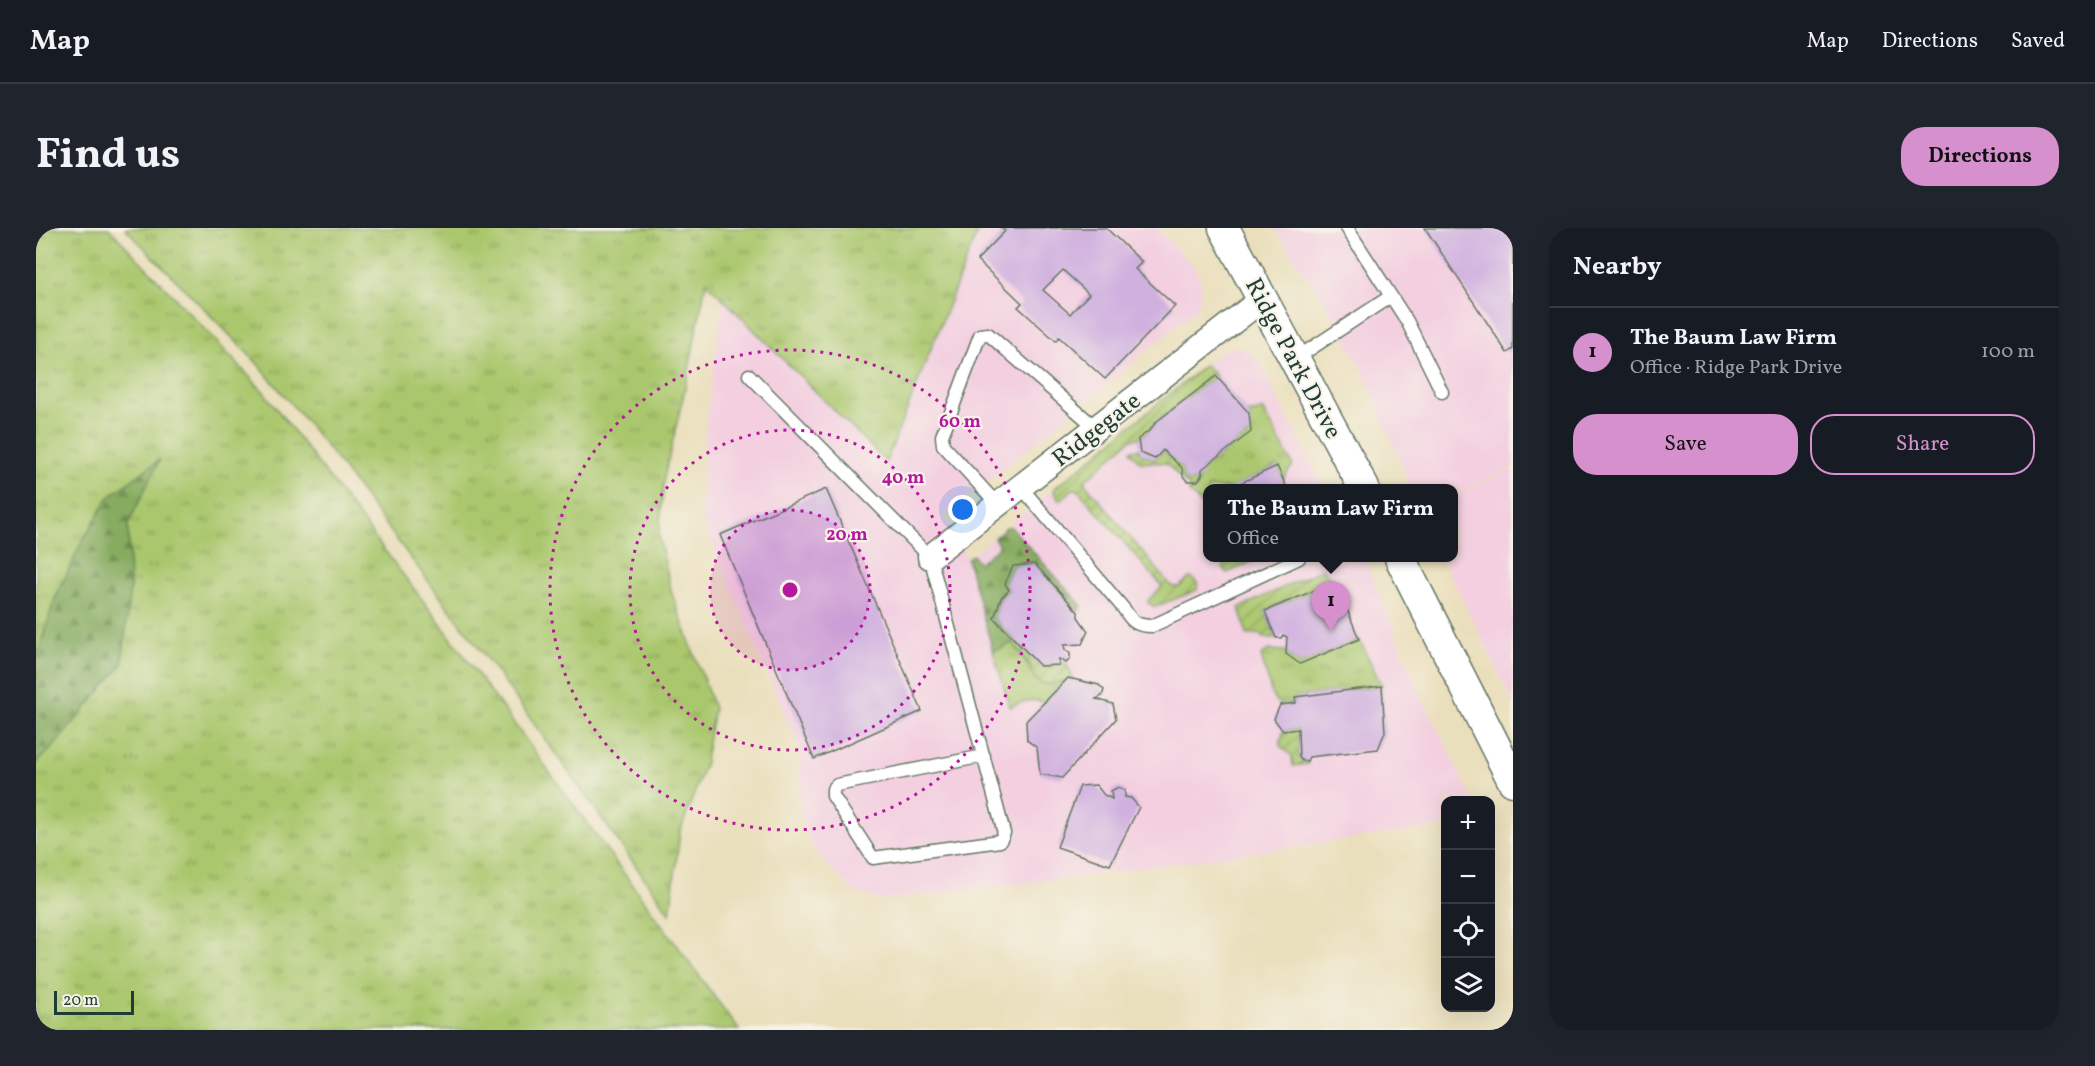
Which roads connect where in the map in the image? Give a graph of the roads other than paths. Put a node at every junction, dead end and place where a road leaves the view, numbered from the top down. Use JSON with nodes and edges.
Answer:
{"nodes":[{"id":1,"x":1224,"y":228,"type":"edge"},
{"id":2,"x":1347,"y":228,"type":"edge"},
{"id":3,"x":1391,"y":296,"type":"junction"},
{"id":4,"x":1261,"y":300,"type":"junction"},
{"id":5,"x":1294,"y":359,"type":"junction"},
{"id":6,"x":749,"y":375,"type":"dead end"},
{"id":7,"x":1442,"y":392,"type":"dead end"},
{"id":8,"x":1096,"y":428,"type":"junction"},
{"id":9,"x":1361,"y":484,"type":"edge"},
{"id":10,"x":1022,"y":486,"type":"junction"},
{"id":11,"x":998,"y":505,"type":"junction"},
{"id":12,"x":930,"y":557,"type":"junction"},
{"id":13,"x":1290,"y":562,"type":"edge"},
{"id":14,"x":1402,"y":562,"type":"edge"},
{"id":15,"x":984,"y":756,"type":"junction"},
{"id":16,"x":1513,"y":781,"type":"edge"}],
"edges":[{"from":1,"to":4,"type":"street","name":"Ridge Park Drive"},
{"from":2,"to":3,"type":"lane"},
{"from":3,"to":5,"type":"lane"},
{"from":3,"to":7,"type":"lane"},
{"from":4,"to":5,"type":"street","name":"Ridge Park Drive"},
{"from":4,"to":8,"type":"street","name":"Ridgegate"},
{"from":5,"to":9,"type":"street","name":"Ridge Park Drive"},
{"from":6,"to":12,"type":"lane"},
{"from":8,"to":10,"type":"street","name":"Ridgegate"},
{"from":8,"to":11,"type":"lane"},
{"from":10,"to":11,"type":"street","name":"Ridgegate"},
{"from":10,"to":13,"type":"lane"},
{"from":11,"to":12,"type":"street","name":"Ridgegate"},
{"from":12,"to":15,"type":"lane"},
{"from":14,"to":16,"type":"street"},
{"from":15,"to":15,"type":"lane"}]}
